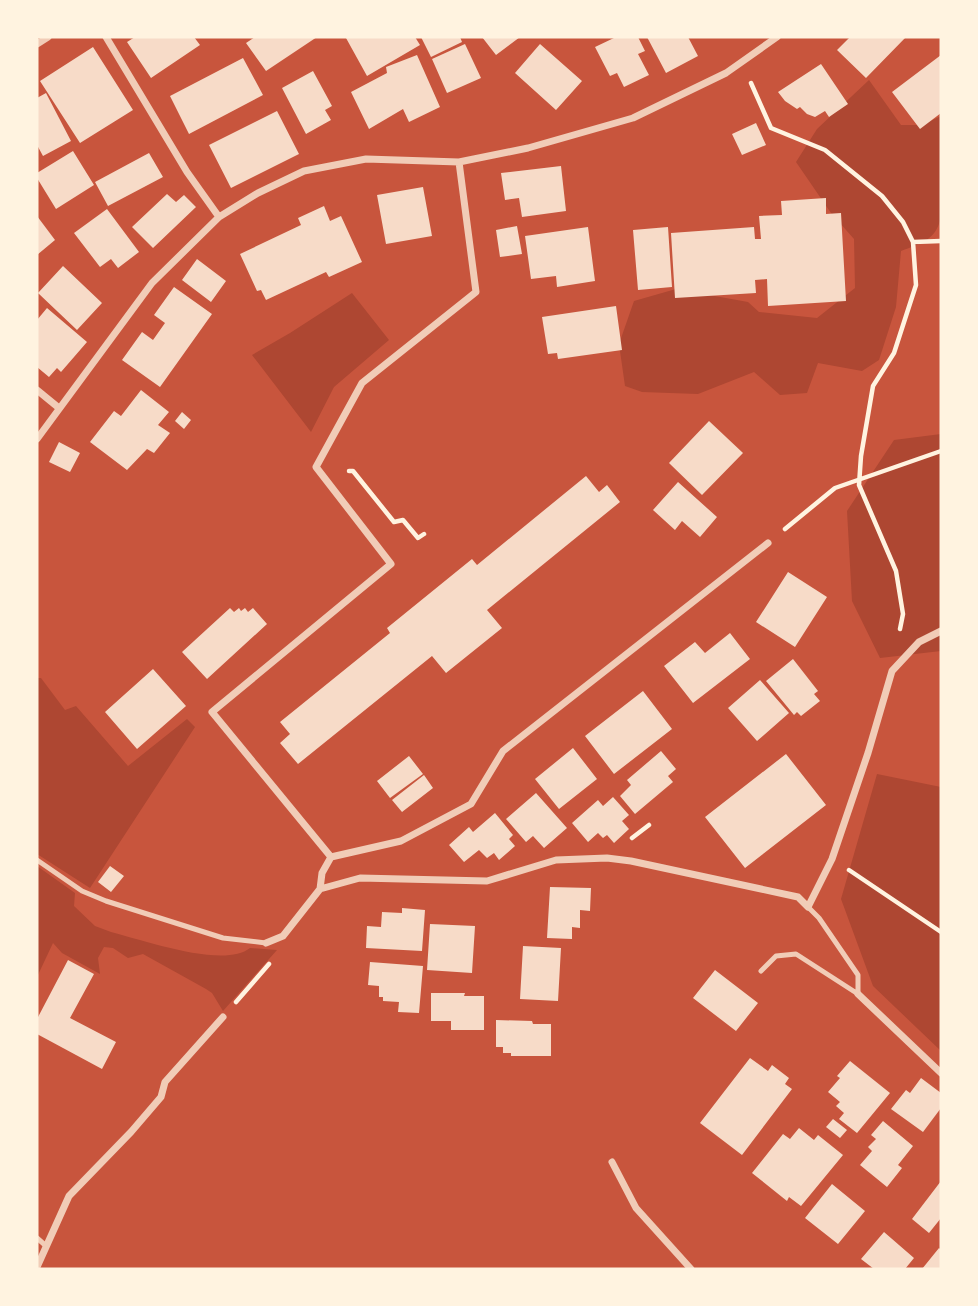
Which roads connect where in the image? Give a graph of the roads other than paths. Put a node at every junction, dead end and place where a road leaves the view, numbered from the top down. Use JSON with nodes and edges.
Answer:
{"nodes":[{"id":1,"x":48,"y":37,"type":"edge"},
{"id":2,"x":106,"y":37,"type":"edge"},
{"id":3,"x":777,"y":37,"type":"edge"},
{"id":4,"x":37,"y":44,"type":"edge"},
{"id":5,"x":459,"y":162,"type":"junction"},
{"id":6,"x":219,"y":217,"type":"junction"},
{"id":7,"x":37,"y":390,"type":"edge"},
{"id":8,"x":59,"y":408,"type":"junction"},
{"id":9,"x":37,"y":439,"type":"edge"},
{"id":10,"x":768,"y":543,"type":"road end"},
{"id":11,"x":941,"y":631,"type":"edge"},
{"id":12,"x":331,"y":857,"type":"junction"},
{"id":13,"x":37,"y":860,"type":"edge"},
{"id":14,"x":320,"y":889,"type":"junction"},
{"id":15,"x":808,"y":907,"type":"junction"},
{"id":16,"x":266,"y":943,"type":"joint"},
{"id":17,"x":761,"y":971,"type":"dead end"},
{"id":18,"x":858,"y":993,"type":"junction"},
{"id":19,"x":223,"y":1017,"type":"road end"},
{"id":20,"x":941,"y":1073,"type":"edge"},
{"id":21,"x":612,"y":1162,"type":"dead end"},
{"id":22,"x":37,"y":1238,"type":"edge"},
{"id":23,"x":45,"y":1245,"type":"junction"},
{"id":24,"x":37,"y":1267,"type":"edge"},
{"id":25,"x":691,"y":1269,"type":"edge"}],
"edges":[{"from":1,"to":4,"type":"street"},
{"from":2,"to":6,"type":"street"},
{"from":3,"to":5,"type":"street"},
{"from":5,"to":6,"type":"street"},
{"from":5,"to":12,"type":"street"},
{"from":6,"to":8,"type":"street"},
{"from":7,"to":8,"type":"street"},
{"from":8,"to":9,"type":"street"},
{"from":10,"to":12,"type":"street"},
{"from":11,"to":15,"type":"street"},
{"from":12,"to":14,"type":"street"},
{"from":13,"to":16,"type":"lane"},
{"from":14,"to":15,"type":"street"},
{"from":14,"to":16,"type":"street"},
{"from":15,"to":18,"type":"lane"},
{"from":17,"to":18,"type":"lane"},
{"from":18,"to":20,"type":"street"},
{"from":19,"to":23,"type":"street"},
{"from":21,"to":25,"type":"street"},
{"from":22,"to":23,"type":"lane"},
{"from":23,"to":24,"type":"street"}]}
